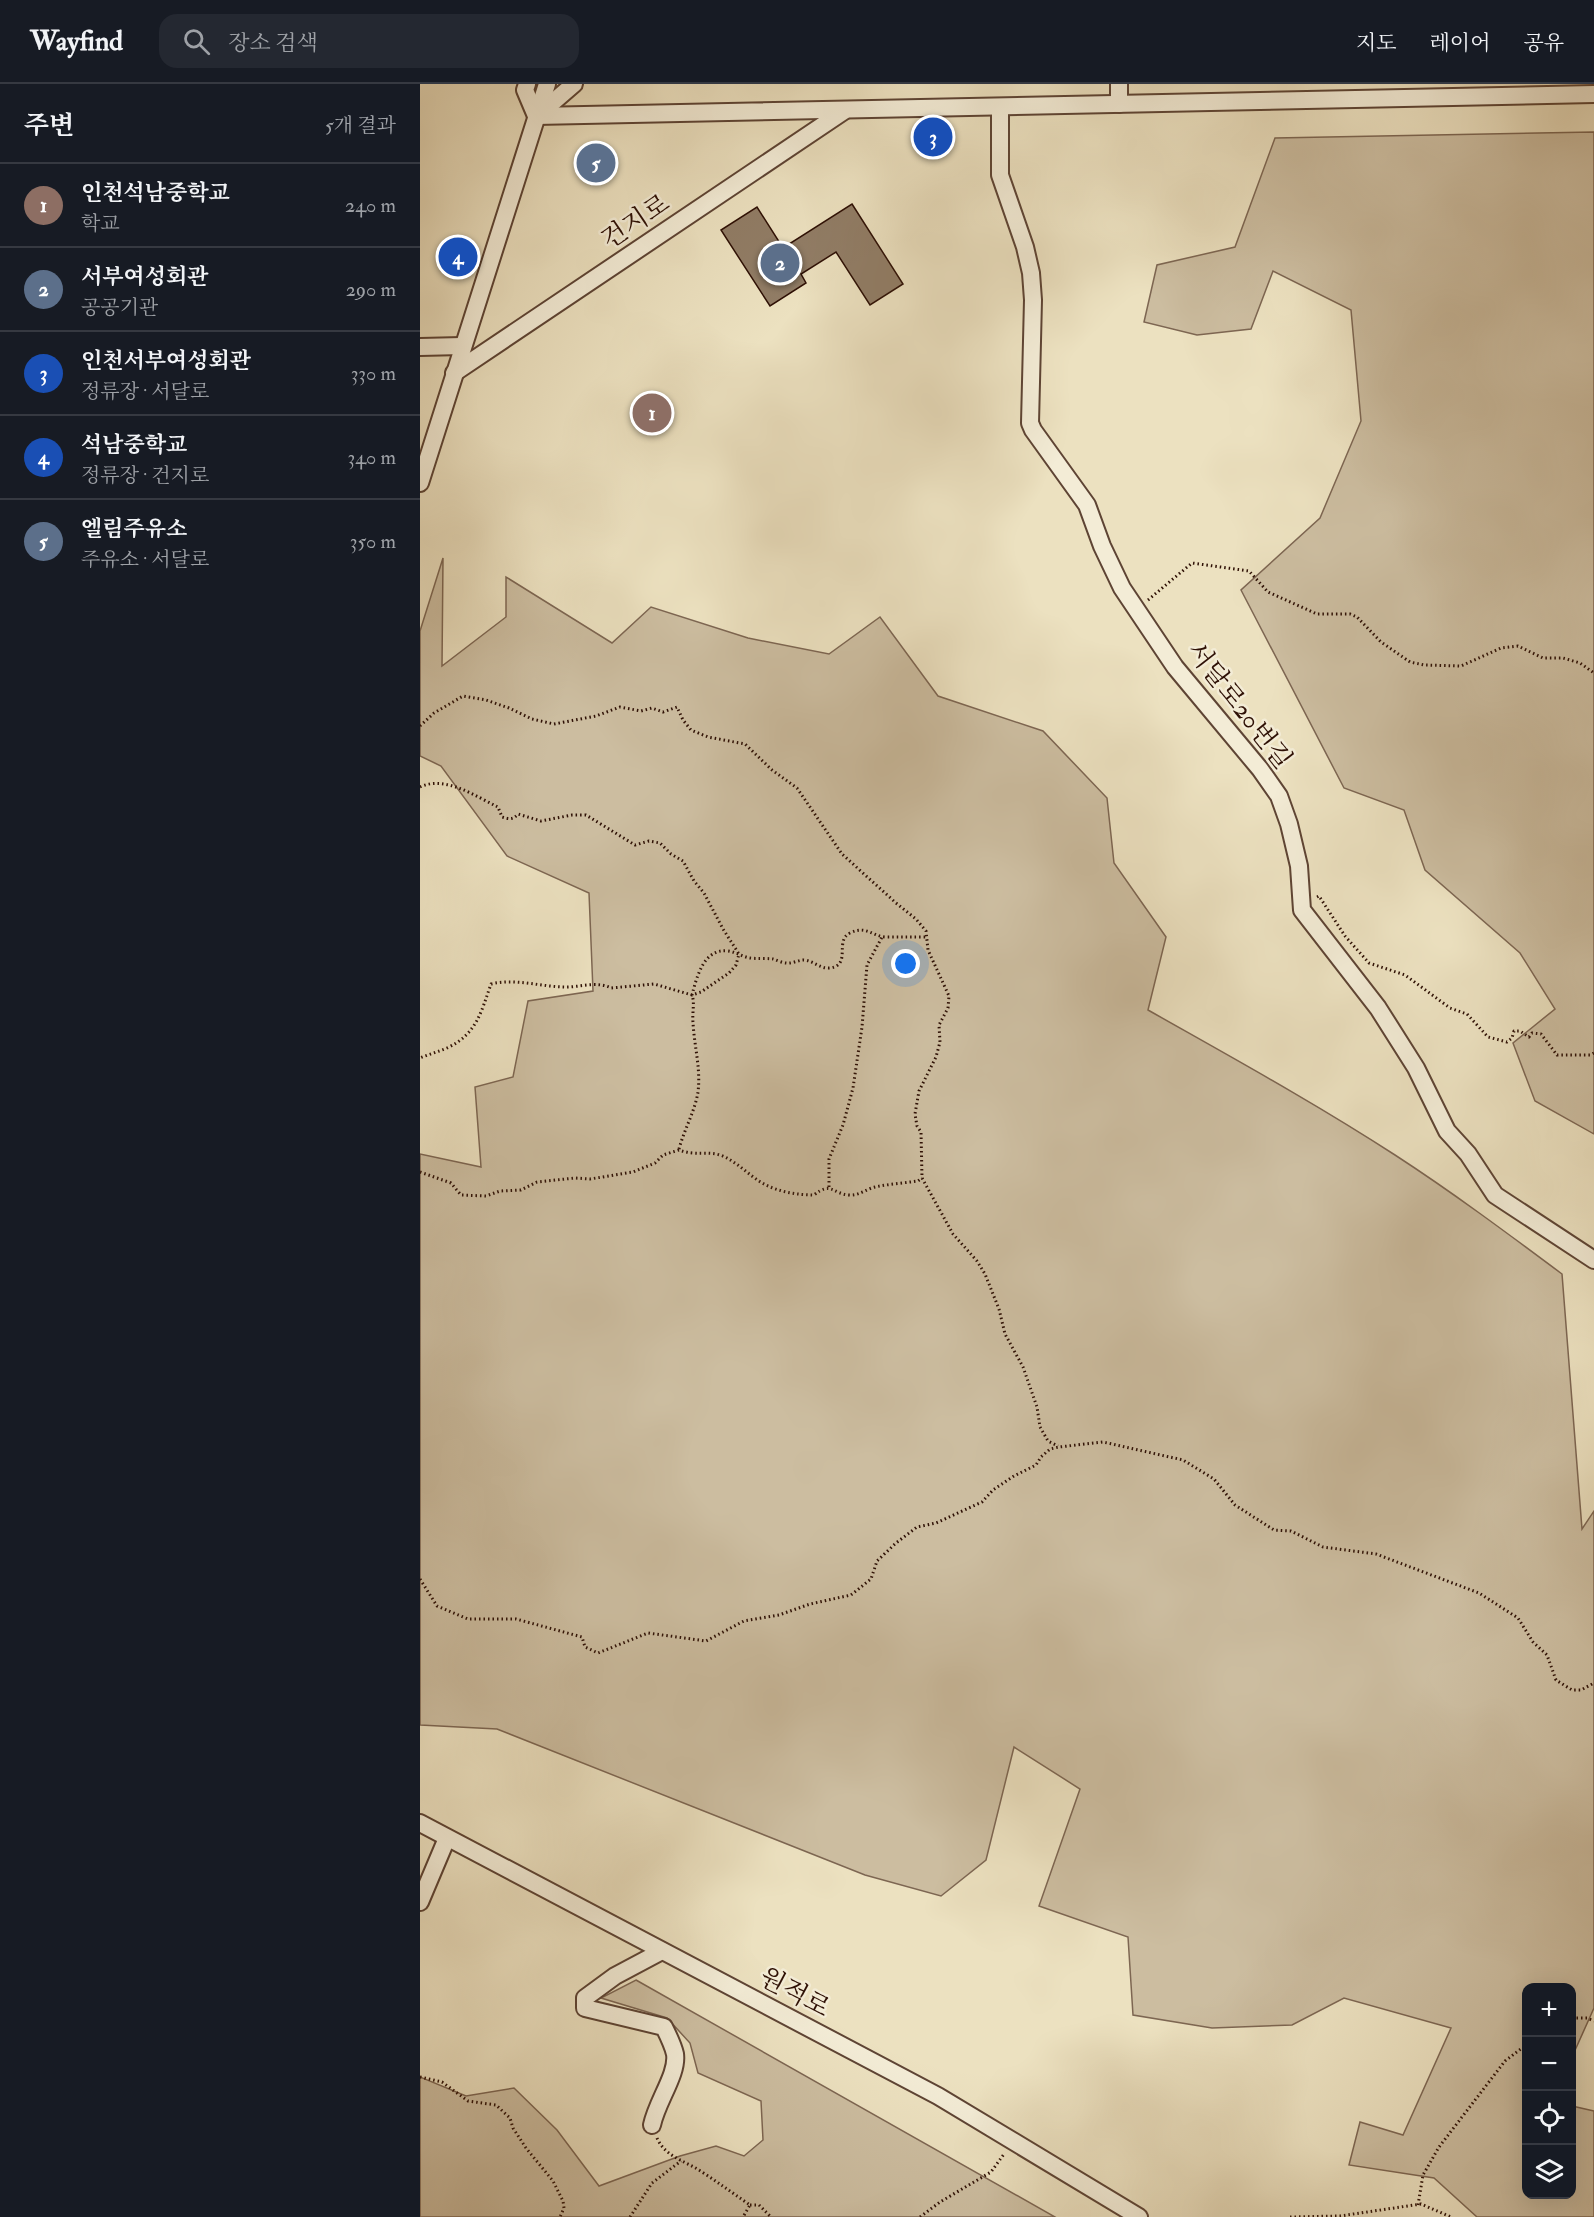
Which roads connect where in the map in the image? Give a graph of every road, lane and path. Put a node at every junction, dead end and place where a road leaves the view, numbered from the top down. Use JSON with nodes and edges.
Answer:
{"nodes":[{"id":1,"x":527,"y":84,"type":"edge"},
{"id":2,"x":547,"y":84,"type":"edge"},
{"id":3,"x":574,"y":84,"type":"edge"},
{"id":4,"x":1119,"y":84,"type":"edge"},
{"id":5,"x":1430,"y":91,"type":"edge"},
{"id":6,"x":1594,"y":94,"type":"edge"},
{"id":7,"x":1119,"y":104,"type":"junction"},
{"id":8,"x":1000,"y":107,"type":"junction"},
{"id":9,"x":844,"y":111,"type":"junction"},
{"id":10,"x":536,"y":116,"type":"junction"},
{"id":11,"x":462,"y":346,"type":"junction"},
{"id":12,"x":420,"y":347,"type":"edge"},
{"id":13,"x":454,"y":373,"type":"junction"},
{"id":14,"x":420,"y":483,"type":"edge"},
{"id":15,"x":1136,"y":608,"type":"junction"},
{"id":16,"x":1594,"y":673,"type":"edge"},
{"id":17,"x":420,"y":726,"type":"edge"},
{"id":18,"x":420,"y":787,"type":"edge"},
{"id":19,"x":1302,"y":910,"type":"junction"},
{"id":20,"x":882,"y":937,"type":"junction"},
{"id":21,"x":926,"y":938,"type":"junction"},
{"id":22,"x":739,"y":954,"type":"junction"},
{"id":23,"x":692,"y":995,"type":"junction"},
{"id":24,"x":1594,"y":1053,"type":"edge"},
{"id":25,"x":420,"y":1058,"type":"edge"},
{"id":26,"x":679,"y":1150,"type":"junction"},
{"id":27,"x":420,"y":1172,"type":"edge"},
{"id":28,"x":922,"y":1178,"type":"junction"},
{"id":29,"x":829,"y":1188,"type":"junction"},
{"id":30,"x":1594,"y":1260,"type":"edge"},
{"id":31,"x":1059,"y":1447,"type":"junction"},
{"id":32,"x":420,"y":1579,"type":"edge"},
{"id":33,"x":1594,"y":1683,"type":"edge"},
{"id":34,"x":420,"y":1823,"type":"edge"},
{"id":35,"x":447,"y":1838,"type":"junction"},
{"id":36,"x":420,"y":1902,"type":"edge"},
{"id":37,"x":662,"y":1951,"type":"junction"},
{"id":38,"x":1576,"y":2018,"type":"edge"},
{"id":39,"x":1594,"y":2021,"type":"edge"},
{"id":40,"x":1522,"y":2048,"type":"edge"},
{"id":41,"x":420,"y":2077,"type":"edge"},
{"id":42,"x":652,"y":2125,"type":"joint"},
{"id":43,"x":1013,"y":2141,"type":"junction"},
{"id":44,"x":681,"y":2162,"type":"junction"},
{"id":45,"x":750,"y":2205,"type":"junction"},
{"id":46,"x":1418,"y":2205,"type":"junction"},
{"id":47,"x":560,"y":2217,"type":"edge"},
{"id":48,"x":630,"y":2217,"type":"edge"},
{"id":49,"x":743,"y":2217,"type":"edge"},
{"id":50,"x":771,"y":2217,"type":"edge"},
{"id":51,"x":920,"y":2217,"type":"edge"},
{"id":52,"x":1140,"y":2217,"type":"edge"},
{"id":53,"x":1290,"y":2217,"type":"edge"},
{"id":54,"x":1451,"y":2217,"type":"edge"}],
"edges":[{"from":1,"to":10,"type":"street"},
{"from":2,"to":10,"type":"street"},
{"from":3,"to":10,"type":"street"},
{"from":4,"to":7,"type":"street"},
{"from":5,"to":6,"type":"street"},
{"from":5,"to":7,"type":"street"},
{"from":7,"to":8,"type":"street"},
{"from":8,"to":9,"type":"street"},
{"from":8,"to":15,"type":"street","name":"서달로20번길"},
{"from":9,"to":10,"type":"street"},
{"from":9,"to":13,"type":"street","name":"건지로"},
{"from":10,"to":11,"type":"street"},
{"from":11,"to":12,"type":"street"},
{"from":11,"to":13,"type":"street"},
{"from":13,"to":14,"type":"street"},
{"from":15,"to":16,"type":"path"},
{"from":15,"to":19,"type":"street","name":"서달로20번길"},
{"from":17,"to":21,"type":"path"},
{"from":18,"to":22,"type":"path"},
{"from":19,"to":24,"type":"path"},
{"from":19,"to":30,"type":"street"},
{"from":20,"to":21,"type":"path"},
{"from":20,"to":22,"type":"path"},
{"from":20,"to":29,"type":"path"},
{"from":21,"to":28,"type":"path"},
{"from":22,"to":23,"type":"path"},
{"from":22,"to":23,"type":"path"},
{"from":23,"to":25,"type":"path"},
{"from":23,"to":26,"type":"path"},
{"from":26,"to":27,"type":"path"},
{"from":26,"to":29,"type":"path"},
{"from":28,"to":29,"type":"path"},
{"from":28,"to":31,"type":"path"},
{"from":31,"to":32,"type":"path"},
{"from":31,"to":33,"type":"path"},
{"from":34,"to":35,"type":"street","name":"원적로"},
{"from":35,"to":36,"type":"street"},
{"from":35,"to":37,"type":"street","name":"원적로"},
{"from":37,"to":42,"type":"street"},
{"from":37,"to":43,"type":"street","name":"원적로"},
{"from":38,"to":39,"type":"path"},
{"from":40,"to":46,"type":"path"},
{"from":41,"to":47,"type":"path"},
{"from":42,"to":44,"type":"path"},
{"from":43,"to":51,"type":"path"},
{"from":43,"to":52,"type":"street","name":"원적로"},
{"from":44,"to":45,"type":"path"},
{"from":44,"to":48,"type":"path"},
{"from":45,"to":49,"type":"path"},
{"from":45,"to":50,"type":"path"},
{"from":46,"to":53,"type":"path"},
{"from":46,"to":54,"type":"path"}]}
